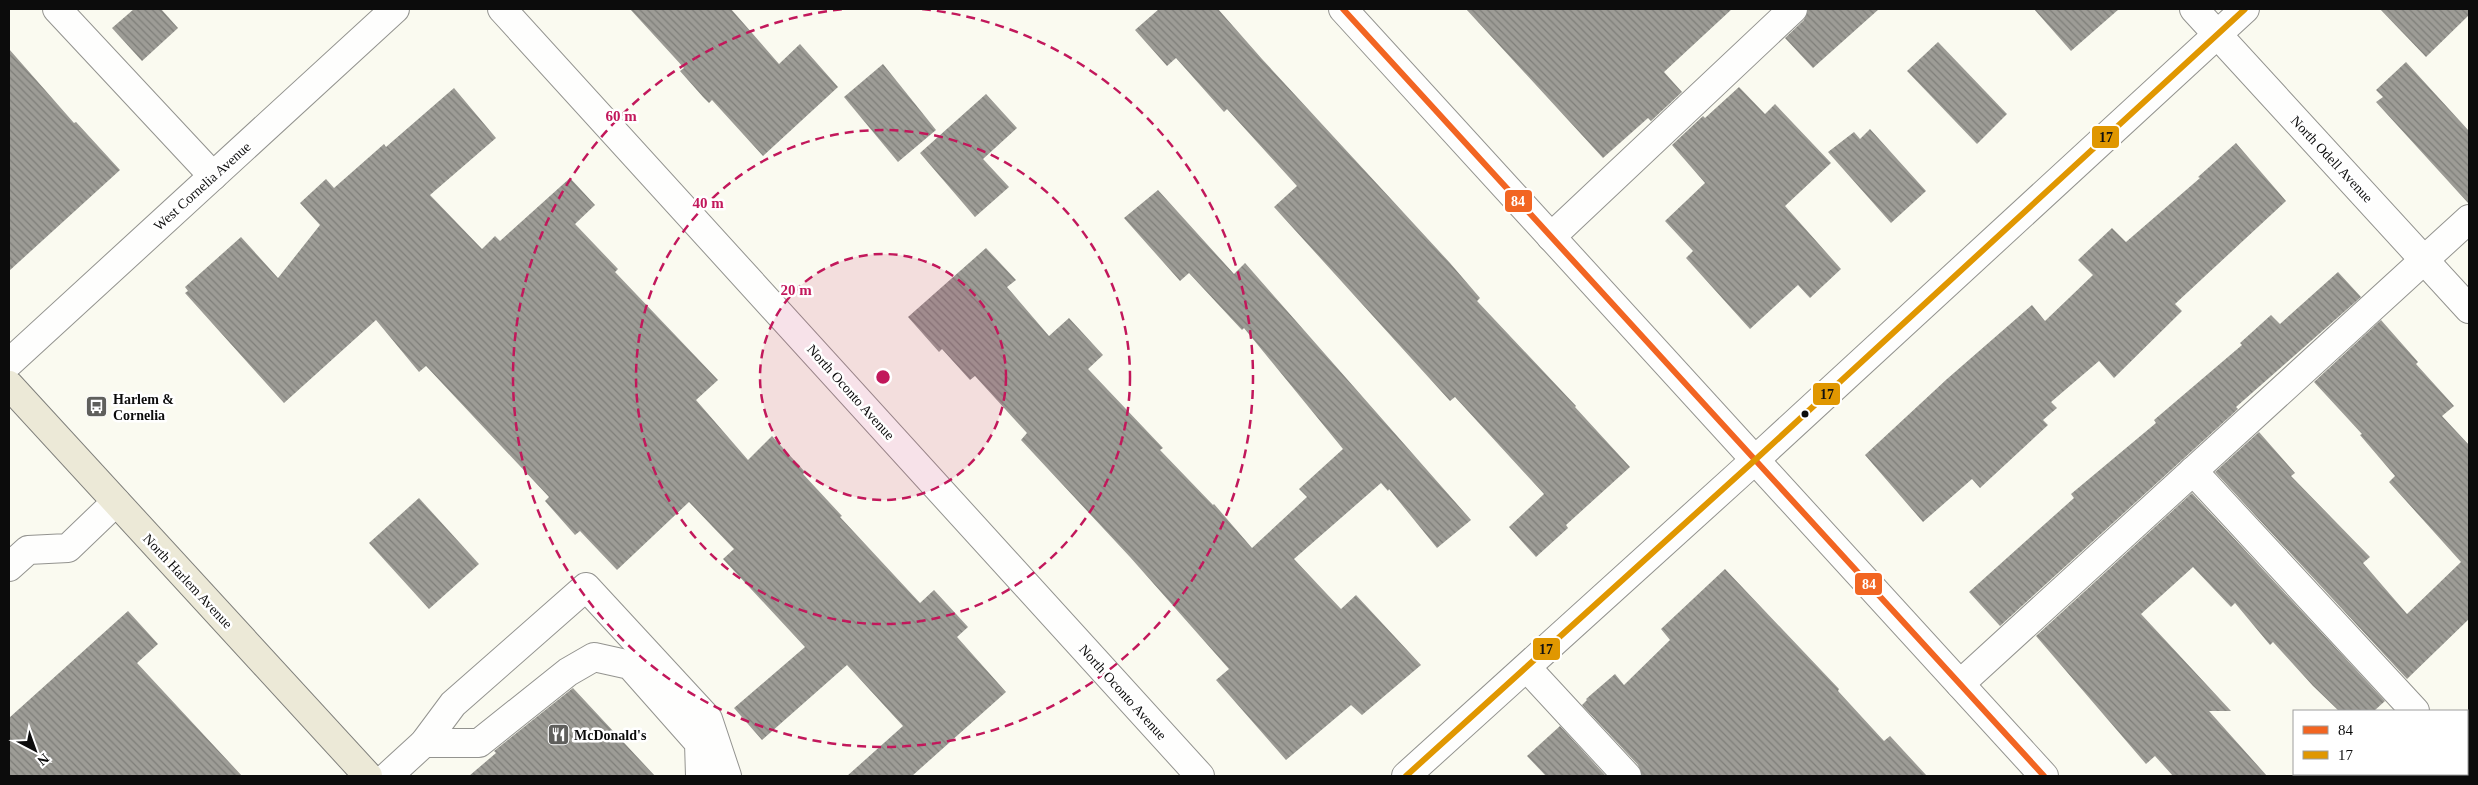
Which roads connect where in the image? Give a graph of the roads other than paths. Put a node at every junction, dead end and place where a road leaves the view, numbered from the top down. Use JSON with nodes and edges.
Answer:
{"nodes":[{"id":1,"x":57,"y":9,"type":"edge"},
{"id":2,"x":395,"y":9,"type":"edge"},
{"id":3,"x":502,"y":9,"type":"edge"},
{"id":4,"x":1343,"y":9,"type":"edge"},
{"id":5,"x":2194,"y":9,"type":"edge"},
{"id":6,"x":2246,"y":9,"type":"edge"},
{"id":7,"x":1781,"y":13,"type":"edge"},
{"id":8,"x":2218,"y":34,"type":"junction"},
{"id":9,"x":213,"y":176,"type":"junction"},
{"id":10,"x":2469,"y":219,"type":"edge"},
{"id":11,"x":1551,"y":237,"type":"junction"},
{"id":12,"x":2424,"y":260,"type":"junction"},
{"id":13,"x":2469,"y":309,"type":"edge"},
{"id":14,"x":9,"y":362,"type":"edge"},
{"id":15,"x":9,"y":385,"type":"edge"},
{"id":16,"x":1755,"y":460,"type":"junction"},
{"id":17,"x":2193,"y":471,"type":"junction"},
{"id":18,"x":116,"y":502,"type":"junction"},
{"id":19,"x":9,"y":567,"type":"edge"},
{"id":20,"x":1528,"y":668,"type":"junction"},
{"id":21,"x":1960,"y":684,"type":"junction"},
{"id":22,"x":2414,"y":710,"type":"edge"},
{"id":23,"x":424,"y":743,"type":"junction"},
{"id":24,"x":368,"y":776,"type":"edge"},
{"id":25,"x":388,"y":776,"type":"edge"},
{"id":26,"x":700,"y":776,"type":"edge"},
{"id":27,"x":727,"y":776,"type":"edge"},
{"id":28,"x":1200,"y":776,"type":"edge"},
{"id":29,"x":1406,"y":776,"type":"edge"},
{"id":30,"x":1627,"y":776,"type":"edge"},
{"id":31,"x":2044,"y":776,"type":"edge"}],
"edges":[{"from":1,"to":9,"type":"street"},
{"from":2,"to":9,"type":"street","name":"West Cornelia Avenue"},
{"from":3,"to":28,"type":"street","name":"North Oconto Avenue"},
{"from":4,"to":11,"type":"street"},
{"from":5,"to":8,"type":"street","name":"North Odell Avenue"},
{"from":6,"to":8,"type":"street"},
{"from":7,"to":11,"type":"street"},
{"from":8,"to":12,"type":"street","name":"North Odell Avenue"},
{"from":8,"to":16,"type":"street"},
{"from":9,"to":14,"type":"street","name":"West Cornelia Avenue"},
{"from":10,"to":12,"type":"street"},
{"from":11,"to":16,"type":"street"},
{"from":12,"to":13,"type":"street","name":"North Odell Avenue"},
{"from":12,"to":17,"type":"street"},
{"from":15,"to":18,"type":"main road","name":"North Harlem Avenue"},
{"from":16,"to":20,"type":"street"},
{"from":16,"to":21,"type":"street"},
{"from":17,"to":21,"type":"street"},
{"from":17,"to":22,"type":"street"},
{"from":18,"to":19,"type":"street"},
{"from":18,"to":24,"type":"main road","name":"North Harlem Avenue"},
{"from":20,"to":29,"type":"street"},
{"from":20,"to":30,"type":"street"},
{"from":21,"to":31,"type":"street"},
{"from":23,"to":25,"type":"street"},
{"from":23,"to":26,"type":"street"},
{"from":23,"to":27,"type":"street"}]}
